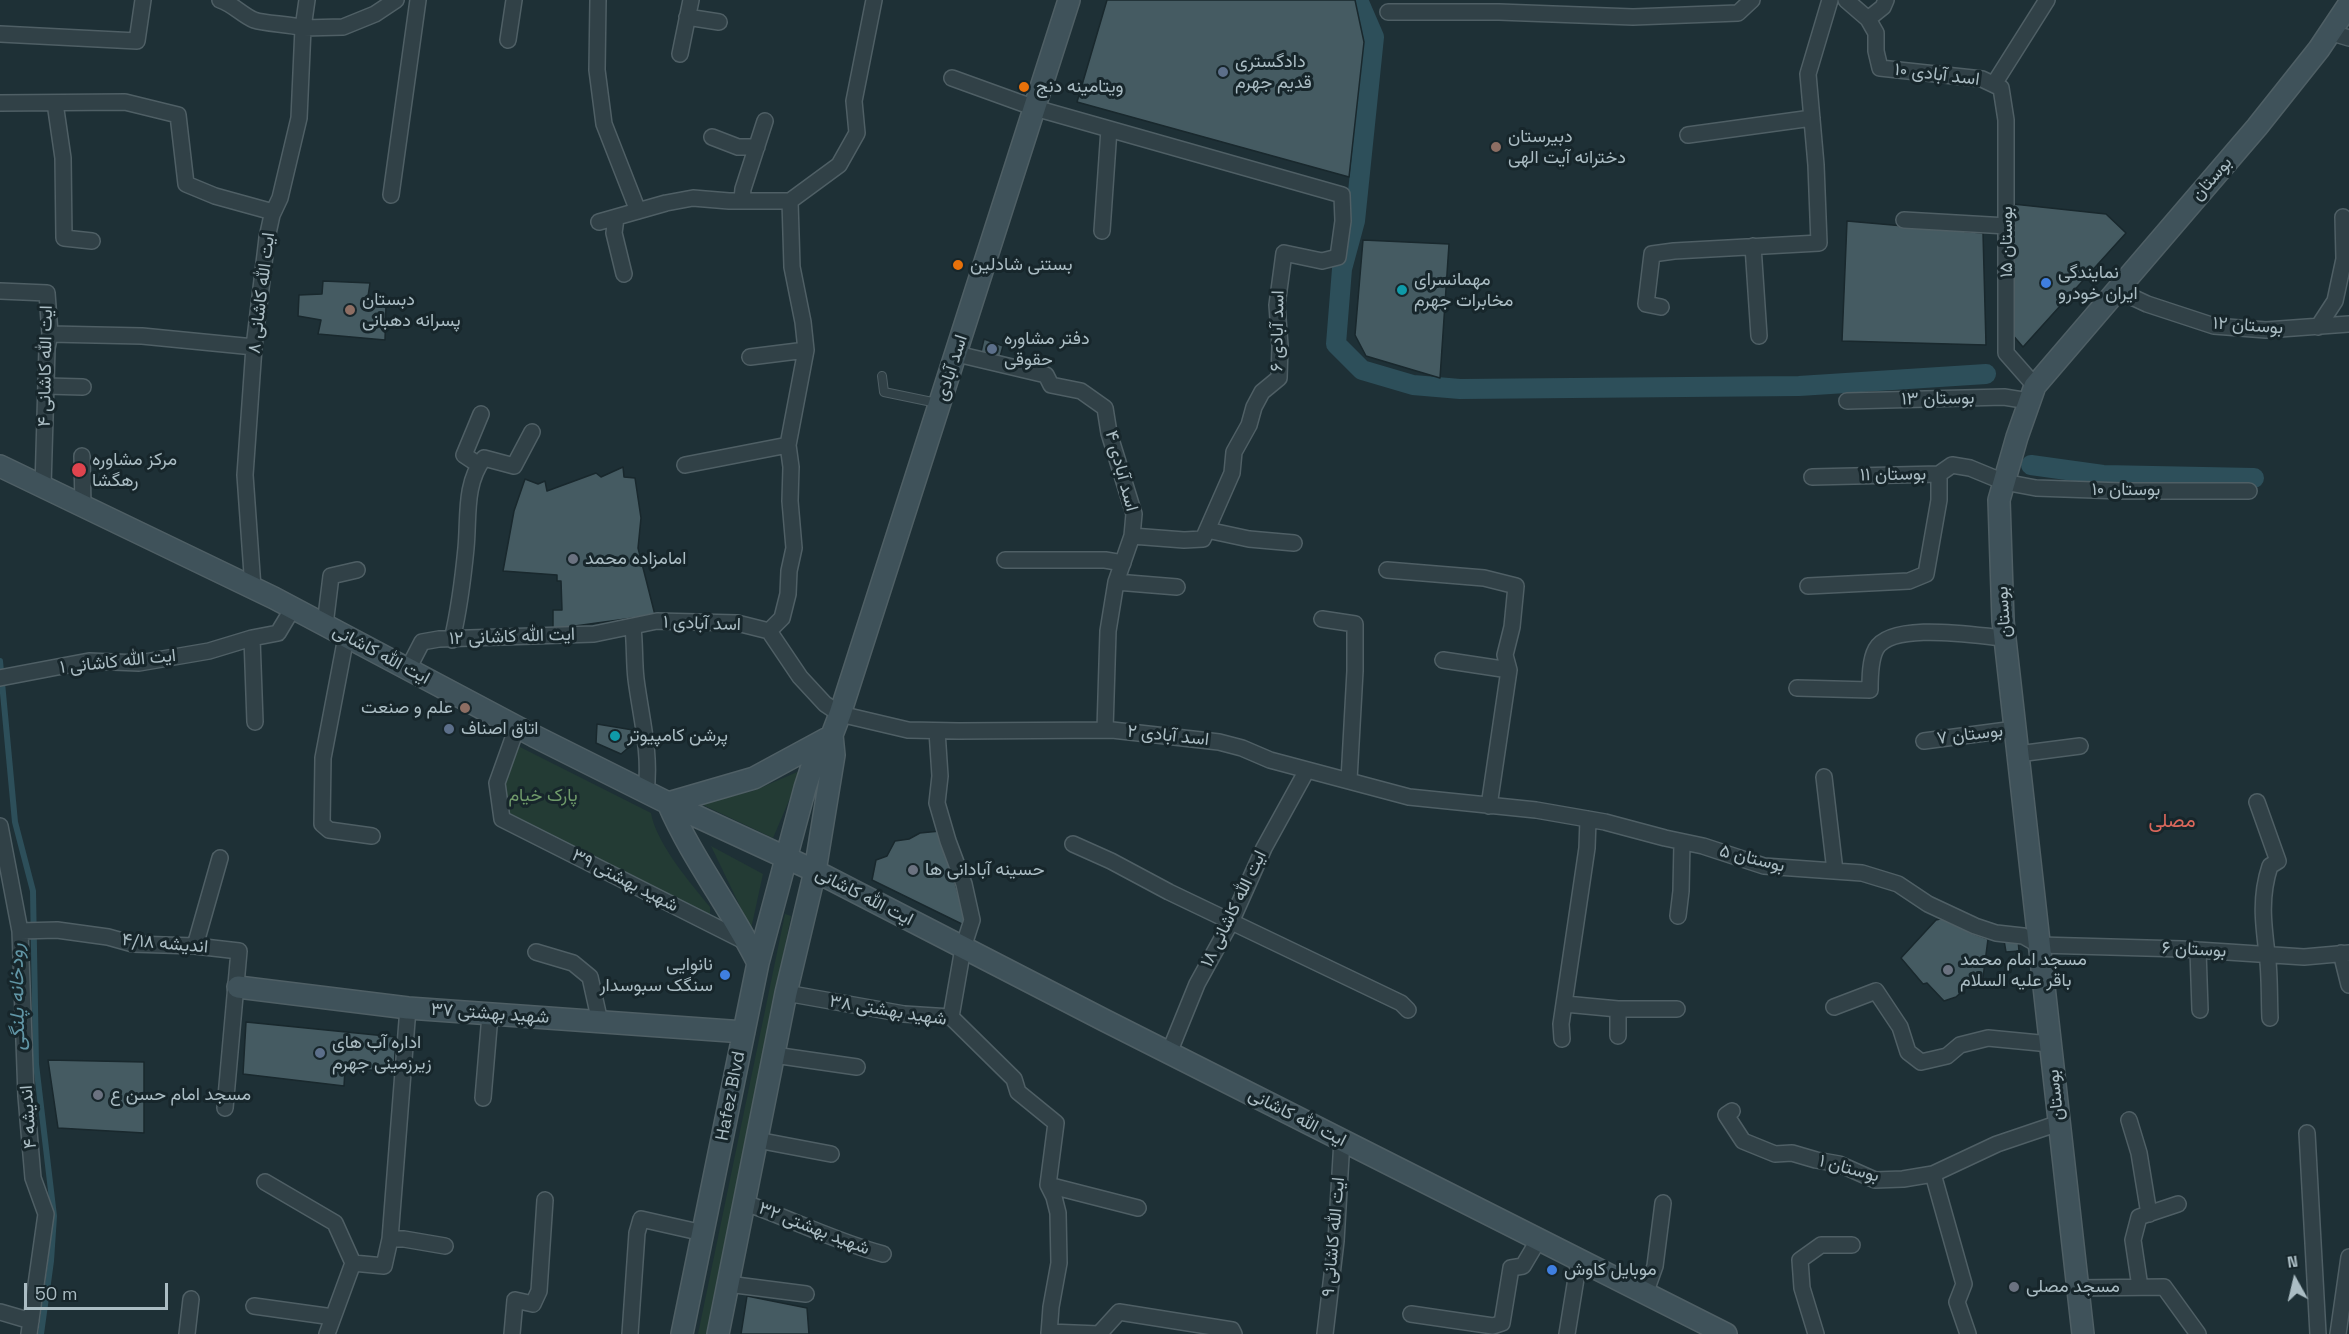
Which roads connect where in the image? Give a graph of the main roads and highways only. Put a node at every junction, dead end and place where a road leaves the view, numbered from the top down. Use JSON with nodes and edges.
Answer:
{"nodes":[{"id":1,"x":1069,"y":0,"type":"edge"},
{"id":2,"x":2349,"y":4,"type":"edge"},
{"id":3,"x":0,"y":466,"type":"edge"},
{"id":4,"x":832,"y":735,"type":"junction"},
{"id":5,"x":668,"y":803,"type":"junction"},
{"id":6,"x":785,"y":859,"type":"junction"},
{"id":7,"x":815,"y":871,"type":"junction"},
{"id":8,"x":758,"y":963,"type":"junction"},
{"id":9,"x":238,"y":987,"type":"road end"},
{"id":10,"x":744,"y":1032,"type":"junction"},
{"id":11,"x":682,"y":1334,"type":"edge"},
{"id":12,"x":718,"y":1334,"type":"edge"},
{"id":13,"x":1726,"y":1334,"type":"edge"},
{"id":14,"x":2083,"y":1334,"type":"edge"}],
"edges":[{"from":1,"to":4,"type":"main road","name":"اسد آبادی"},
{"from":2,"to":14,"type":"main road","name":"بوستان"},
{"from":3,"to":5,"type":"main road","name":"ایت الله کاشانی"},
{"from":4,"to":5,"type":"main road"},
{"from":4,"to":6,"type":"main road","name":"اسد آبادی"},
{"from":4,"to":7,"type":"main road","name":"اسد آبادی"},
{"from":5,"to":6,"type":"main road","name":"ایت الله کاشانی"},
{"from":5,"to":8,"type":"main road"},
{"from":6,"to":7,"type":"main road","name":"ایت الله کاشانی"},
{"from":6,"to":8,"type":"main road","name":"Hafez Blvd"},
{"from":7,"to":12,"type":"main road","name":"Hafez Blvd"},
{"from":7,"to":13,"type":"main road","name":"ایت الله کاشانی"},
{"from":8,"to":10,"type":"main road","name":"Hafez Blvd"},
{"from":9,"to":10,"type":"main road","name":"شهید بهشتی ۳۷"},
{"from":10,"to":11,"type":"main road","name":"Hafez Blvd"}]}
